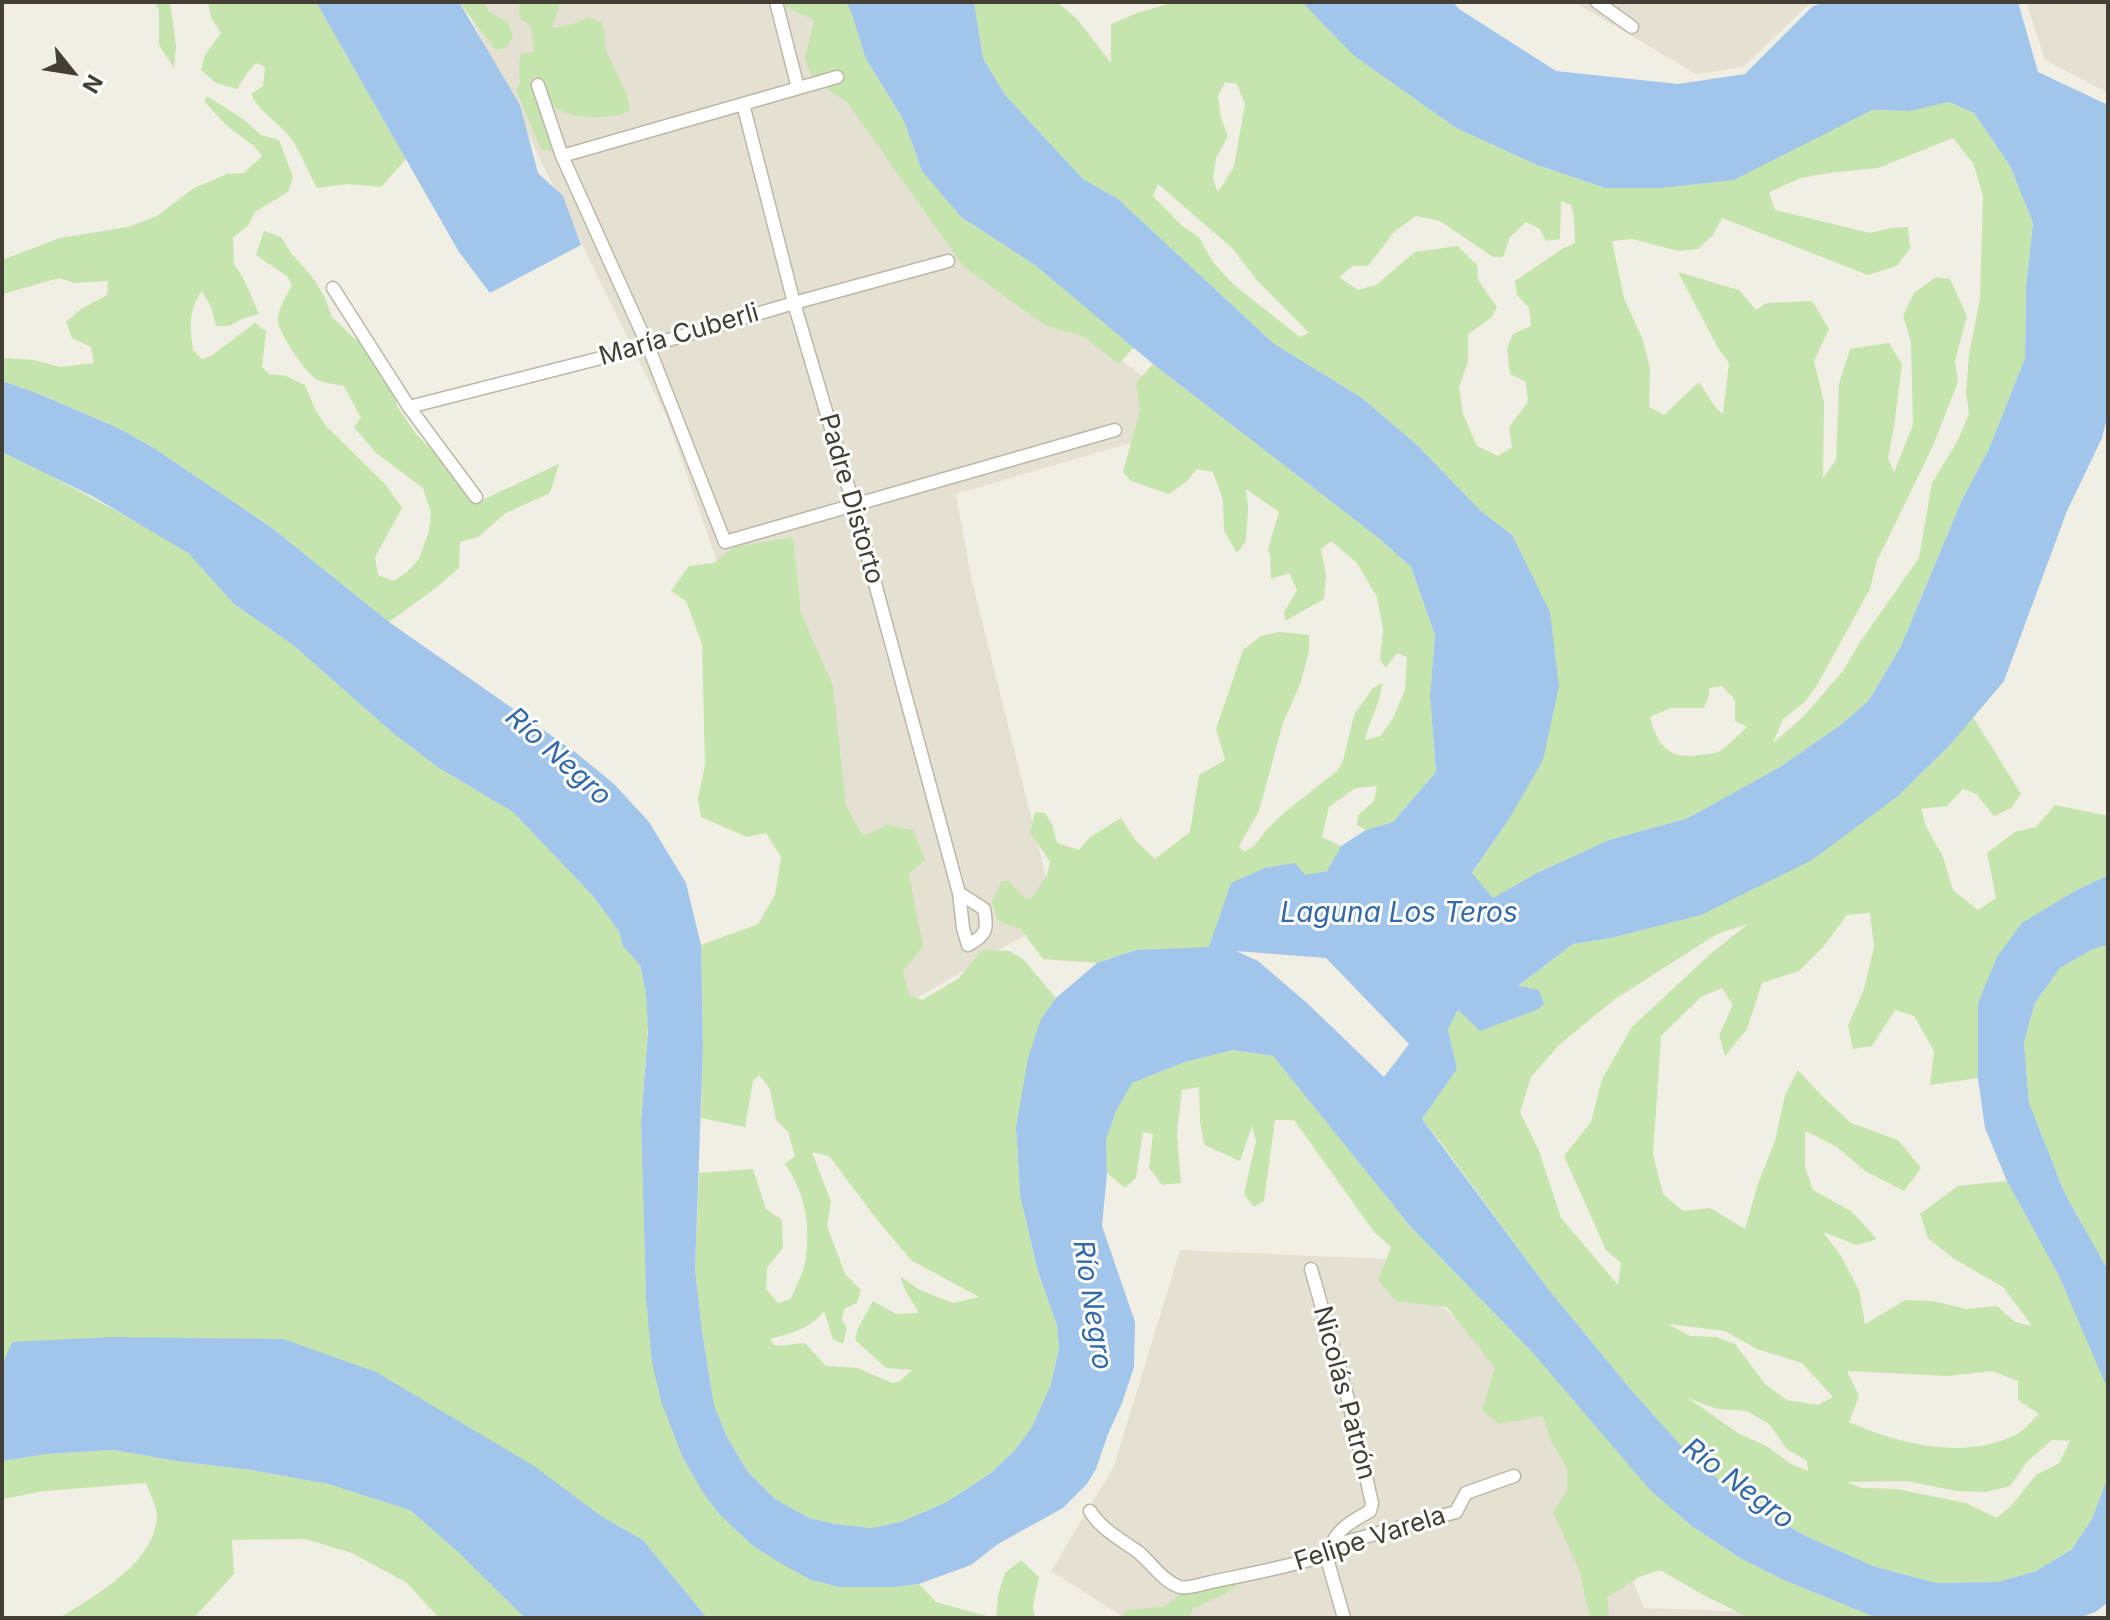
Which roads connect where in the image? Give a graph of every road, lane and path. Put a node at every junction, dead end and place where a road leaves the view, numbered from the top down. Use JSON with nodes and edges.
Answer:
{"nodes":[{"id":1,"x":776,"y":2,"type":"edge"},
{"id":2,"x":1597,"y":2,"type":"edge"},
{"id":3,"x":1632,"y":27,"type":"dead end"},
{"id":4,"x":837,"y":77,"type":"dead end"},
{"id":5,"x":538,"y":85,"type":"dead end"},
{"id":6,"x":798,"y":88,"type":"junction"},
{"id":7,"x":743,"y":104,"type":"junction"},
{"id":8,"x":562,"y":156,"type":"junction"},
{"id":9,"x":948,"y":261,"type":"dead end"},
{"id":10,"x":333,"y":288,"type":"dead end"},
{"id":11,"x":794,"y":303,"type":"junction"},
{"id":12,"x":648,"y":346,"type":"junction"},
{"id":13,"x":409,"y":407,"type":"junction"},
{"id":14,"x":1115,"y":430,"type":"dead end"},
{"id":15,"x":476,"y":497,"type":"dead end"},
{"id":16,"x":854,"y":506,"type":"junction"},
{"id":17,"x":959,"y":893,"type":"dead end"},
{"id":18,"x":1311,"y":1269,"type":"dead end"},
{"id":19,"x":1514,"y":1476,"type":"dead end"},
{"id":20,"x":1090,"y":1511,"type":"dead end"},
{"id":21,"x":1329,"y":1550,"type":"junction"},
{"id":22,"x":1344,"y":1618,"type":"edge"}],
"edges":[{"from":1,"to":6,"type":"street"},
{"from":2,"to":3,"type":"street"},
{"from":4,"to":6,"type":"street"},
{"from":5,"to":8,"type":"street"},
{"from":6,"to":7,"type":"street"},
{"from":7,"to":8,"type":"street"},
{"from":7,"to":11,"type":"street","name":"Padre Distorto"},
{"from":8,"to":12,"type":"street"},
{"from":9,"to":11,"type":"street","name":"María Cuberli"},
{"from":10,"to":13,"type":"street"},
{"from":11,"to":12,"type":"street","name":"María Cuberli"},
{"from":11,"to":16,"type":"street","name":"Padre Distorto"},
{"from":12,"to":13,"type":"street","name":"María Cuberli"},
{"from":12,"to":16,"type":"street"},
{"from":13,"to":15,"type":"street"},
{"from":14,"to":16,"type":"street"},
{"from":16,"to":17,"type":"street","name":"Padre Distorto"},
{"from":18,"to":21,"type":"street","name":"Nicolás Patrón"},
{"from":19,"to":21,"type":"street","name":"Felipe Varela"},
{"from":20,"to":21,"type":"street","name":"Felipe Varela"},
{"from":21,"to":22,"type":"street"}]}
